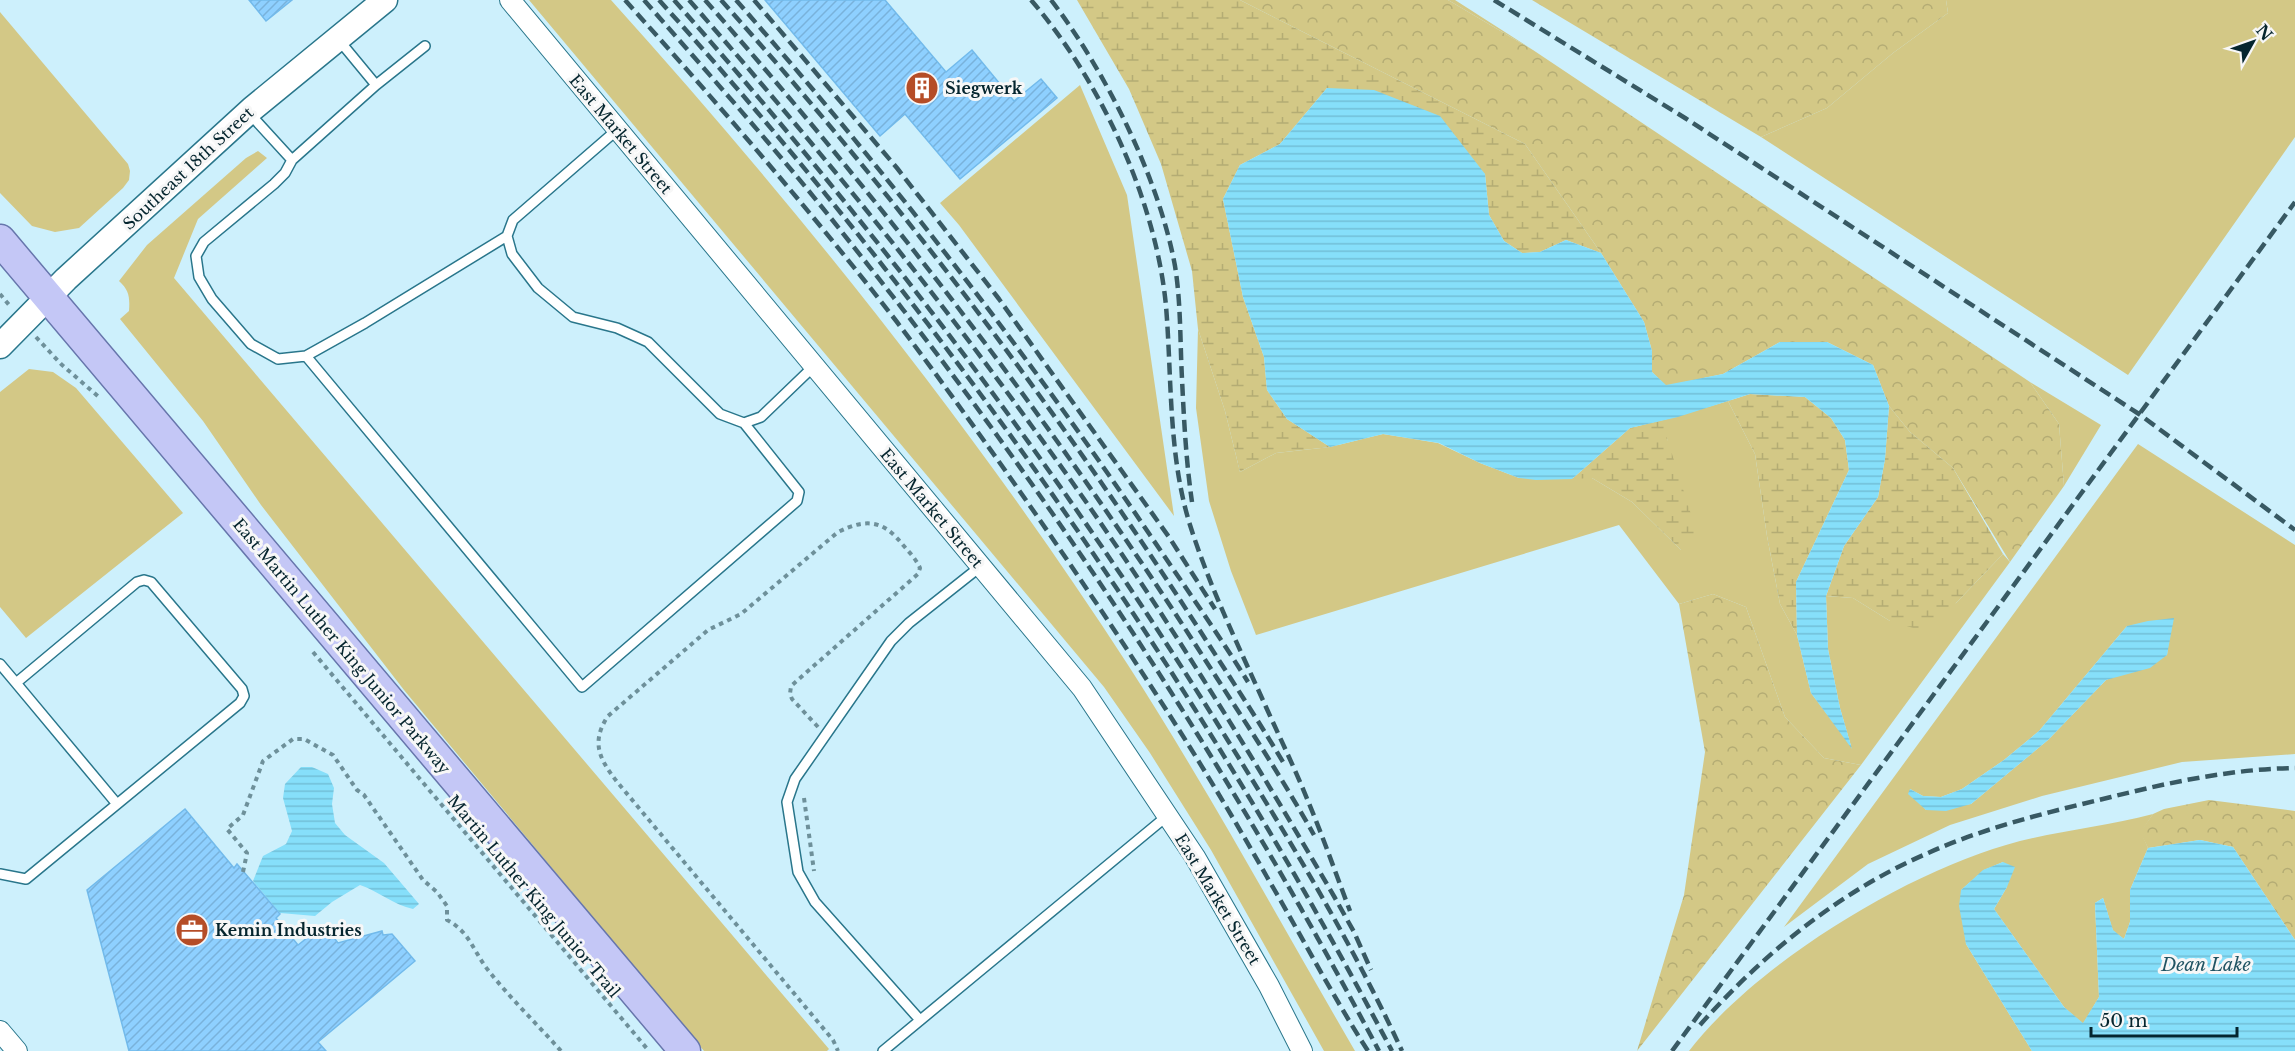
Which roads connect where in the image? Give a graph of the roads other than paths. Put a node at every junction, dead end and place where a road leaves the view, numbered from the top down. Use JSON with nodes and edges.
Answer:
{"nodes":[{"id":1,"x":385,"y":0,"type":"edge"},
{"id":2,"x":510,"y":0,"type":"edge"},
{"id":3,"x":338,"y":39,"type":"junction"},
{"id":4,"x":425,"y":46,"type":"dead end"},
{"id":5,"x":376,"y":85,"type":"junction"},
{"id":6,"x":249,"y":112,"type":"junction"},
{"id":7,"x":618,"y":129,"type":"junction"},
{"id":8,"x":292,"y":160,"type":"junction"},
{"id":9,"x":507,"y":236,"type":"junction"},
{"id":10,"x":0,"y":240,"type":"edge"},
{"id":11,"x":48,"y":298,"type":"junction"},
{"id":12,"x":0,"y":346,"type":"edge"},
{"id":13,"x":306,"y":356,"type":"junction"},
{"id":14,"x":814,"y":366,"type":"junction"},
{"id":15,"x":744,"y":423,"type":"junction"},
{"id":16,"x":981,"y":566,"type":"junction"},
{"id":17,"x":0,"y":664,"type":"edge"},
{"id":18,"x":16,"y":683,"type":"junction"},
{"id":19,"x":117,"y":804,"type":"junction"},
{"id":20,"x":1167,"y":816,"type":"junction"},
{"id":21,"x":0,"y":874,"type":"edge"},
{"id":22,"x":920,"y":1020,"type":"junction"},
{"id":23,"x":0,"y":1031,"type":"edge"},
{"id":24,"x":17,"y":1051,"type":"edge"},
{"id":25,"x":685,"y":1051,"type":"edge"},
{"id":26,"x":884,"y":1051,"type":"edge"},
{"id":27,"x":1302,"y":1051,"type":"edge"}],
"edges":[{"from":1,"to":3,"type":"street","name":"Southeast 18th Street"},
{"from":2,"to":7,"type":"street","name":"East Market Street"},
{"from":3,"to":5,"type":"lane"},
{"from":3,"to":6,"type":"street","name":"Southeast 18th Street"},
{"from":4,"to":5,"type":"lane"},
{"from":5,"to":8,"type":"lane"},
{"from":6,"to":8,"type":"lane"},
{"from":6,"to":11,"type":"street","name":"Southeast 18th Street"},
{"from":7,"to":9,"type":"lane"},
{"from":7,"to":14,"type":"street","name":"East Market Street"},
{"from":8,"to":13,"type":"lane"},
{"from":9,"to":13,"type":"lane"},
{"from":9,"to":15,"type":"lane"},
{"from":10,"to":11,"type":"main road","name":"East Martin Luther King Junior Parkway"},
{"from":11,"to":12,"type":"street","name":"Southeast 18th Street"},
{"from":11,"to":25,"type":"main road","name":"East Martin Luther King Junior Parkway"},
{"from":13,"to":15,"type":"lane"},
{"from":14,"to":15,"type":"lane"},
{"from":14,"to":16,"type":"street","name":"East Market Street"},
{"from":16,"to":20,"type":"street","name":"East Market Street"},
{"from":16,"to":22,"type":"lane"},
{"from":17,"to":18,"type":"lane"},
{"from":18,"to":19,"type":"lane"},
{"from":18,"to":19,"type":"lane"},
{"from":19,"to":21,"type":"lane"},
{"from":20,"to":22,"type":"lane"},
{"from":20,"to":27,"type":"street","name":"East Market Street"},
{"from":22,"to":26,"type":"lane"},
{"from":23,"to":24,"type":"street"}]}
